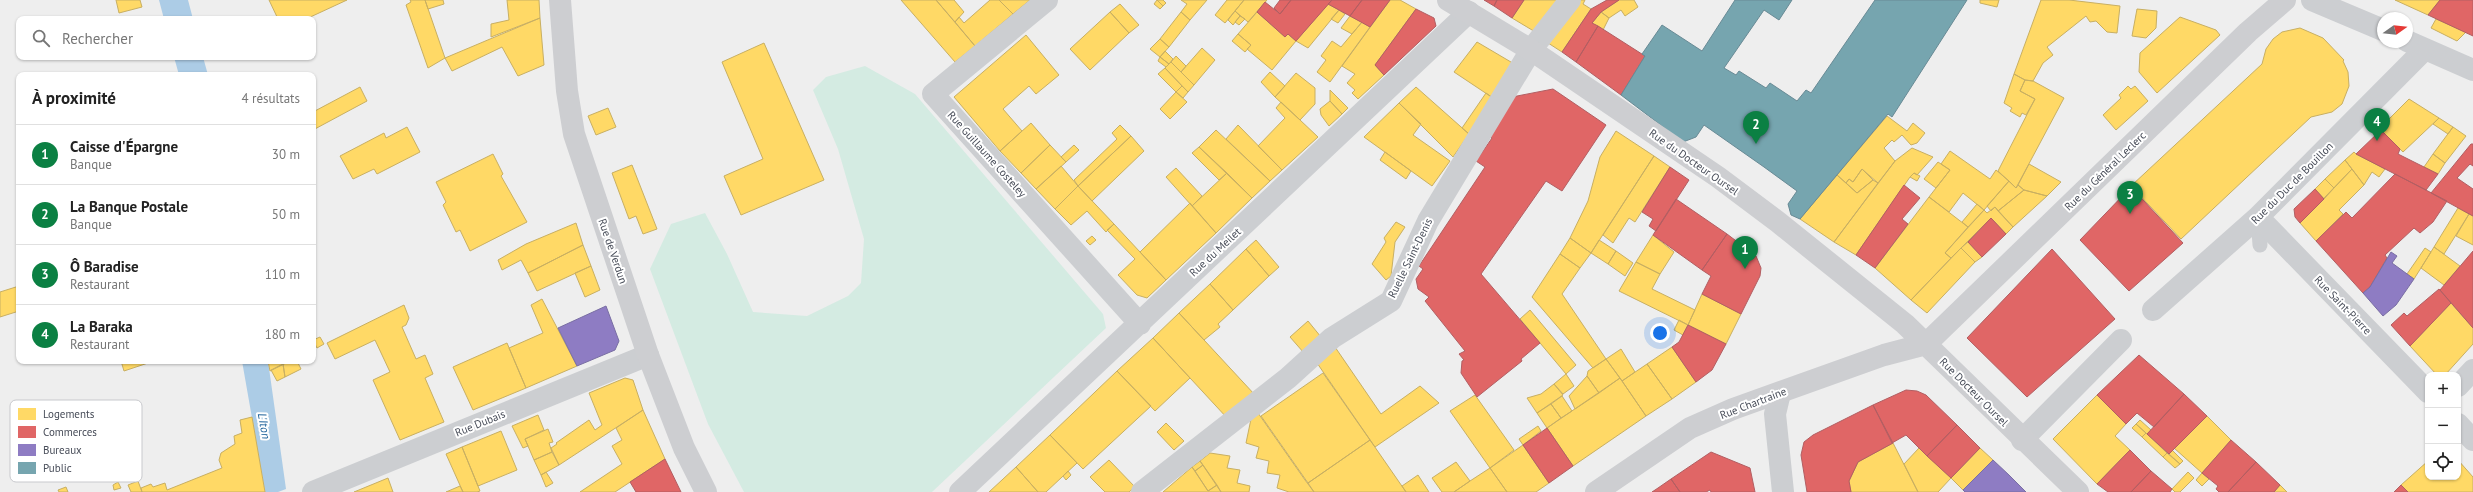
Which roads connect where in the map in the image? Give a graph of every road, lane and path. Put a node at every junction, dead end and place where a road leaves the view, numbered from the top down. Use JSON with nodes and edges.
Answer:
{"nodes":[{"id":1,"x":560,"y":0,"type":"edge"},
{"id":2,"x":1047,"y":0,"type":"edge"},
{"id":3,"x":1448,"y":0,"type":"edge"},
{"id":4,"x":1570,"y":0,"type":"edge"},
{"id":5,"x":2285,"y":0,"type":"edge"},
{"id":6,"x":2312,"y":0,"type":"edge"},
{"id":7,"x":1469,"y":12,"type":"junction"},
{"id":8,"x":2377,"y":27,"type":"edge"},
{"id":9,"x":2416,"y":45,"type":"edge"},
{"id":10,"x":1531,"y":50,"type":"junction"},
{"id":11,"x":2473,"y":70,"type":"edge"},
{"id":12,"x":2258,"y":218,"type":"junction"},
{"id":13,"x":2260,"y":245,"type":"dead end"},
{"id":14,"x":2153,"y":310,"type":"dead end"},
{"id":15,"x":1140,"y":324,"type":"junction"},
{"id":16,"x":2121,"y":340,"type":"dead end"},
{"id":17,"x":1926,"y":344,"type":"junction"},
{"id":18,"x":648,"y":355,"type":"junction"},
{"id":19,"x":2473,"y":370,"type":"edge"},
{"id":20,"x":2461,"y":383,"type":"edge"},
{"id":21,"x":2425,"y":389,"type":"edge"},
{"id":22,"x":1780,"y":392,"type":"junction"},
{"id":23,"x":2461,"y":427,"type":"edge"},
{"id":24,"x":2022,"y":440,"type":"junction"},
{"id":25,"x":2473,"y":440,"type":"edge"},
{"id":26,"x":313,"y":492,"type":"edge"},
{"id":27,"x":706,"y":492,"type":"edge"},
{"id":28,"x":960,"y":492,"type":"edge"},
{"id":29,"x":1142,"y":492,"type":"edge"},
{"id":30,"x":1596,"y":492,"type":"edge"},
{"id":31,"x":1784,"y":492,"type":"edge"},
{"id":32,"x":2078,"y":492,"type":"edge"}],
"edges":[{"from":1,"to":18,"type":"main road","name":"Rue de Verdun"},
{"from":2,"to":15,"type":"street","name":"Rue Guillaume Costeley"},
{"from":3,"to":7,"type":"main road","name":"Rue du Docteur Oursel"},
{"from":4,"to":10,"type":"street","name":"Ruelle Saint-Denis"},
{"from":5,"to":17,"type":"main road","name":"Rue du Général Leclerc"},
{"from":6,"to":8,"type":"street"},
{"from":7,"to":10,"type":"main road","name":"Rue du Docteur Oursel"},
{"from":7,"to":15,"type":"street","name":"Rue du Meilet"},
{"from":9,"to":11,"type":"street"},
{"from":9,"to":12,"type":"street","name":"Rue du Duc de Bouillon"},
{"from":10,"to":17,"type":"main road","name":"Rue du Docteur Oursel"},
{"from":10,"to":29,"type":"street","name":"Ruelle Saint-Denis"},
{"from":12,"to":13,"type":"lane"},
{"from":12,"to":14,"type":"street","name":"Rue du Duc de Bouillon"},
{"from":12,"to":21,"type":"street","name":"Rue Saint-Pierre"},
{"from":15,"to":28,"type":"street","name":"Rue du Meilet"},
{"from":16,"to":24,"type":"street"},
{"from":17,"to":22,"type":"main road","name":"Rue Chartraine"},
{"from":17,"to":24,"type":"main road","name":"Rue Docteur Oursel"},
{"from":18,"to":26,"type":"street","name":"Rue Dubais"},
{"from":18,"to":27,"type":"main road","name":"Rue de Verdun"},
{"from":19,"to":20,"type":"street"},
{"from":22,"to":30,"type":"main road","name":"Rue Chartraine"},
{"from":22,"to":31,"type":"street"},
{"from":23,"to":25,"type":"street"},
{"from":24,"to":32,"type":"main road"}]}
